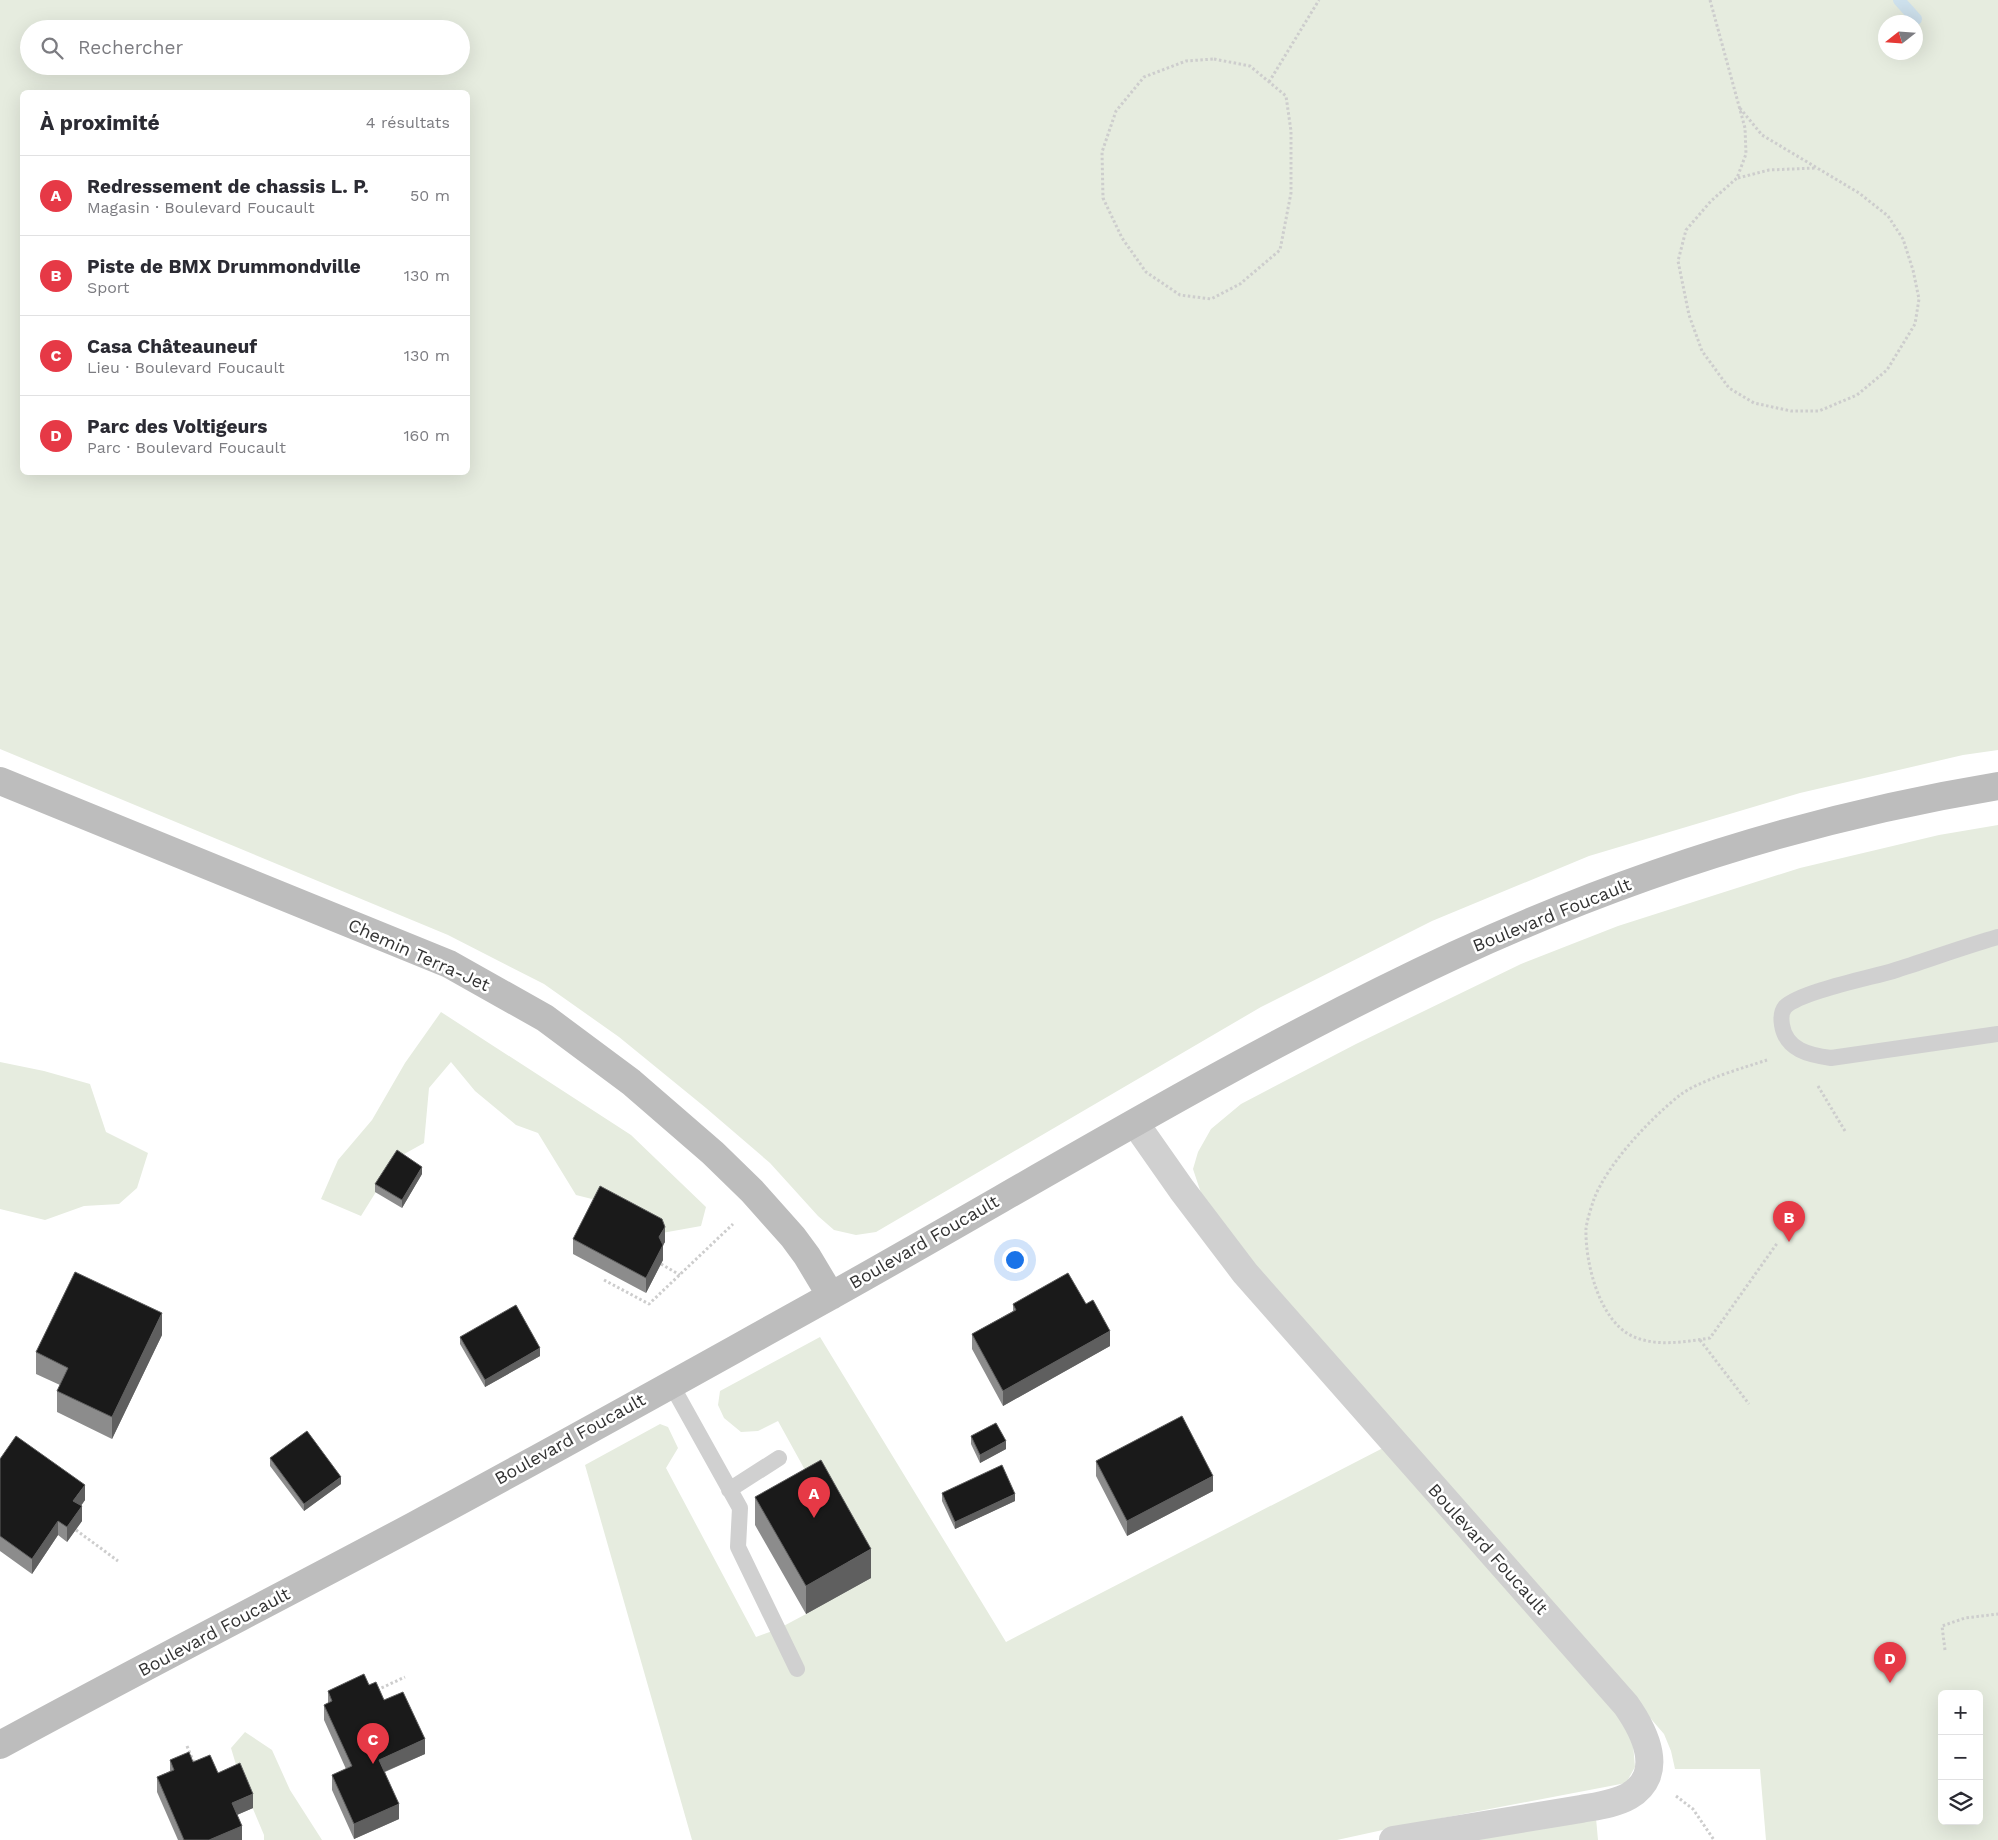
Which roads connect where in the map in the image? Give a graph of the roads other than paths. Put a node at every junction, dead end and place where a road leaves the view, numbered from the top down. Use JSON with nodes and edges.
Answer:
{"nodes":[{"id":1,"x":0,"y":781,"type":"edge"},
{"id":2,"x":1998,"y":786,"type":"edge"},
{"id":3,"x":1998,"y":937,"type":"edge"},
{"id":4,"x":1998,"y":1034,"type":"edge"},
{"id":5,"x":1135,"y":1122,"type":"junction"},
{"id":6,"x":831,"y":1296,"type":"junction"},
{"id":7,"x":671,"y":1384,"type":"junction"},
{"id":8,"x":779,"y":1458,"type":"dead end"},
{"id":9,"x":729,"y":1490,"type":"junction"},
{"id":10,"x":798,"y":1669,"type":"dead end"},
{"id":11,"x":3,"y":1738,"type":"edge"},
{"id":12,"x":1392,"y":1840,"type":"edge"}],
"edges":[{"from":1,"to":6,"type":"street","name":"Chemin Terra-Jet"},
{"from":2,"to":5,"type":"street","name":"Boulevard Foucault"},
{"from":3,"to":4,"type":"lane"},
{"from":5,"to":6,"type":"street","name":"Boulevard Foucault"},
{"from":5,"to":12,"type":"street","name":"Boulevard Foucault"},
{"from":6,"to":7,"type":"street","name":"Boulevard Foucault"},
{"from":7,"to":9,"type":"lane"},
{"from":7,"to":11,"type":"street","name":"Boulevard Foucault"},
{"from":8,"to":9,"type":"lane"},
{"from":9,"to":10,"type":"lane"}]}
